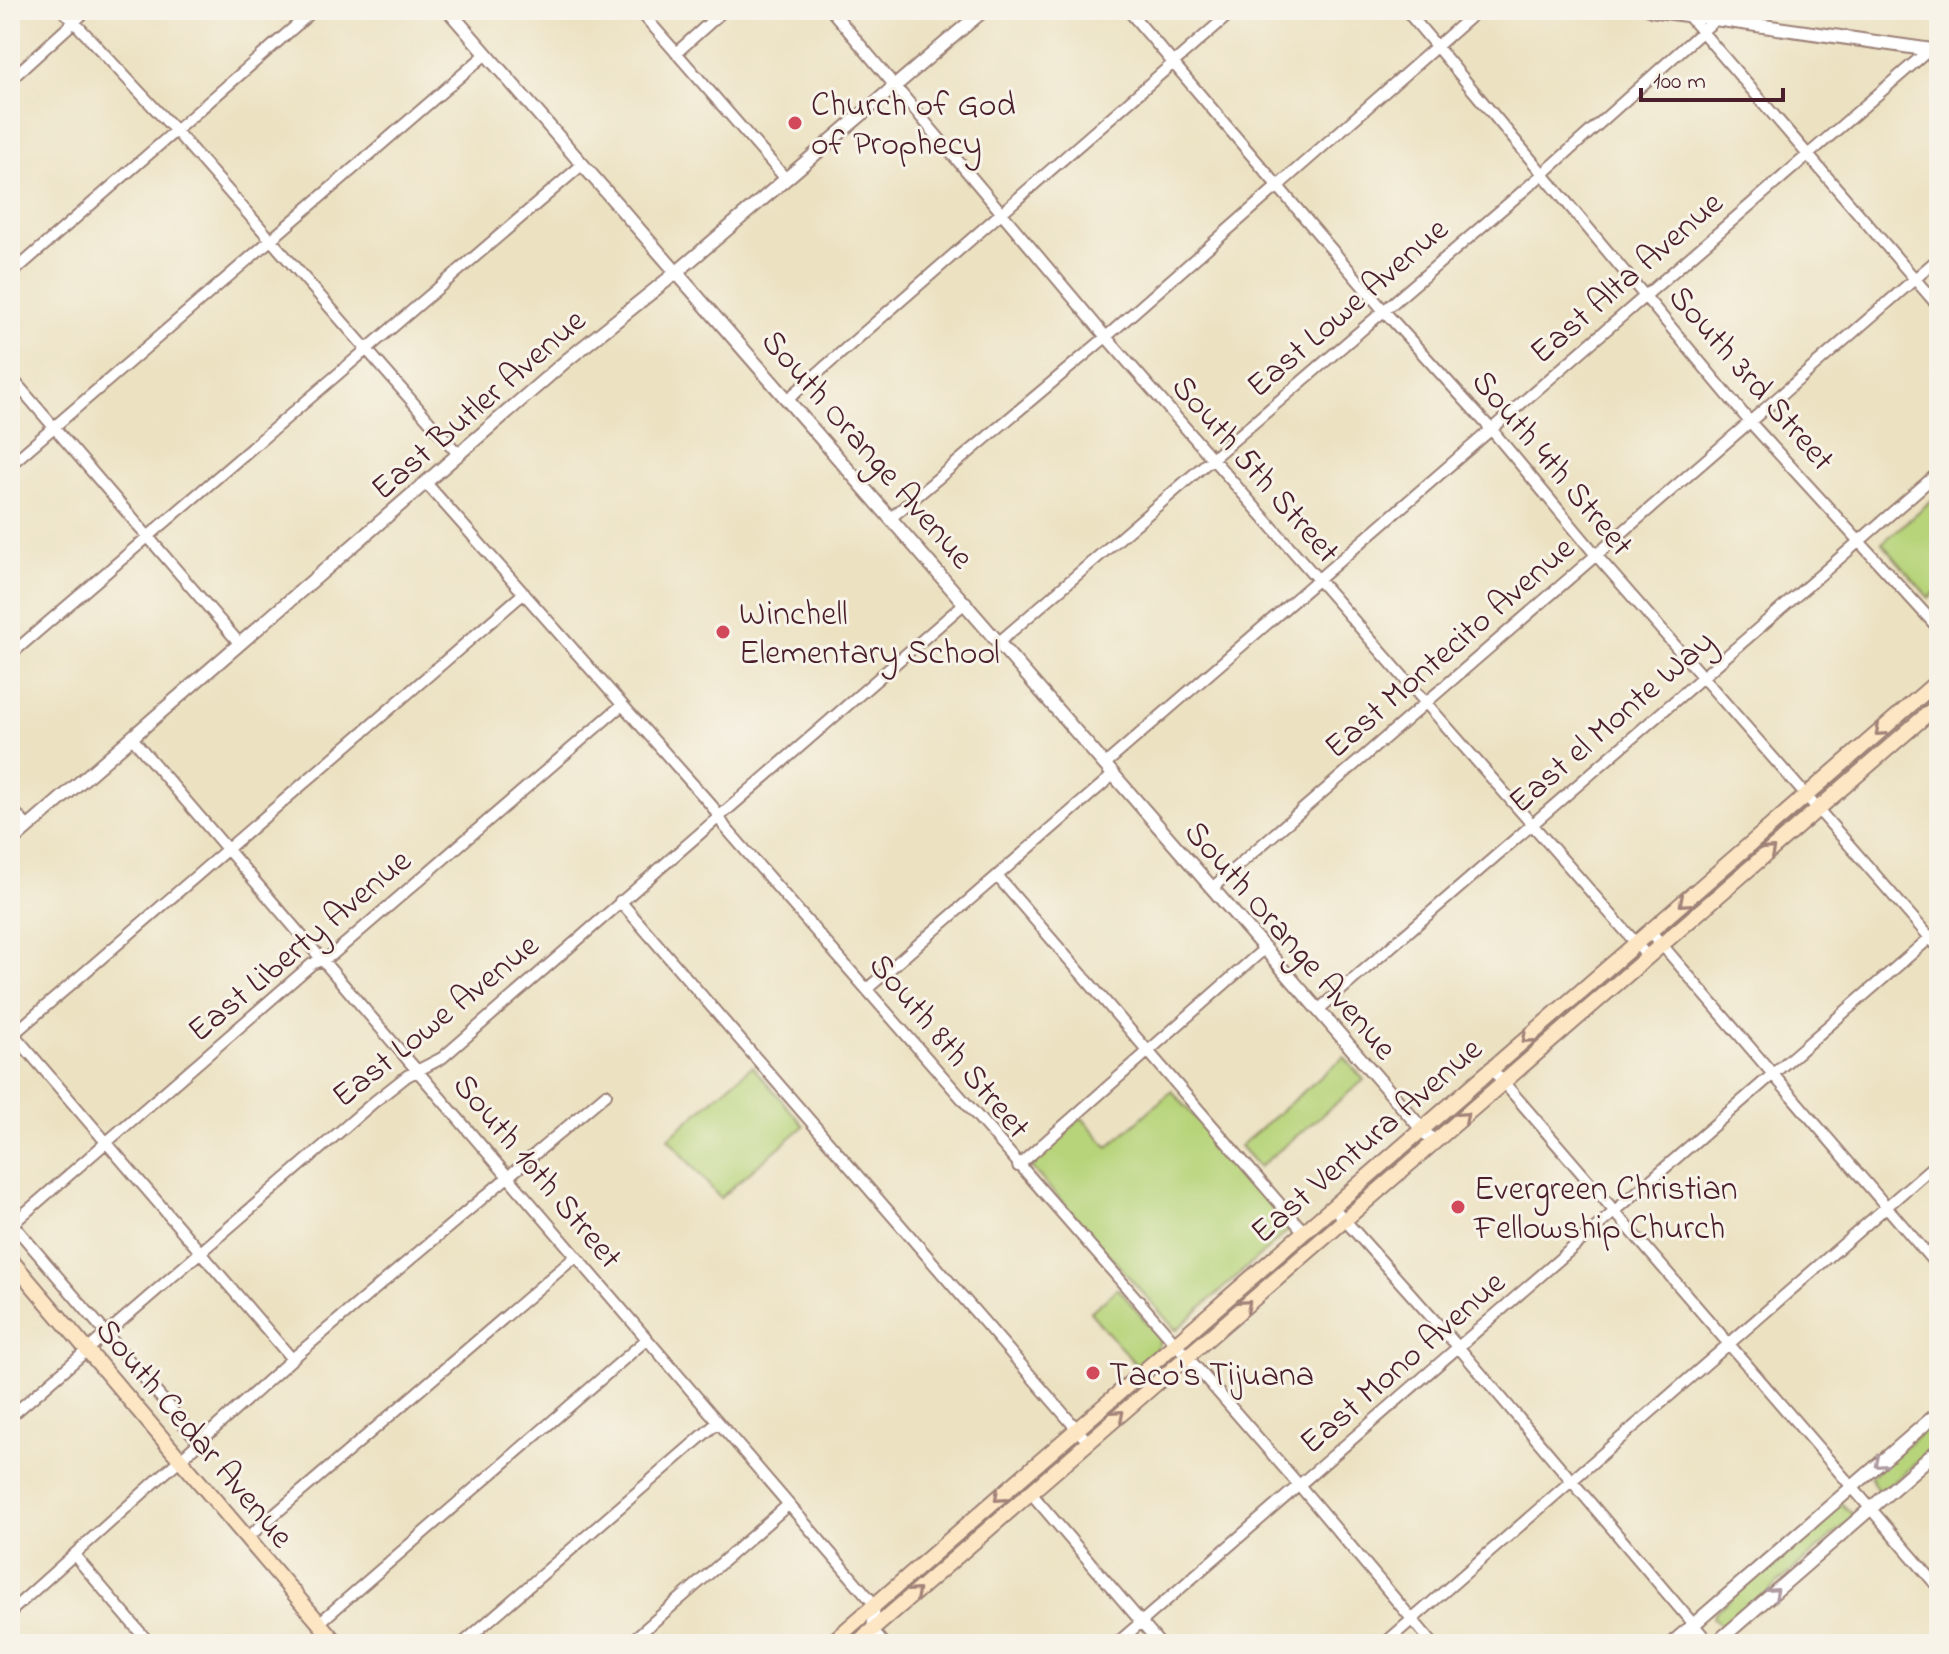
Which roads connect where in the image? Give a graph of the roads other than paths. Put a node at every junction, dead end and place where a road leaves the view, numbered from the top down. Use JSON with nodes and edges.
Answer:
{"nodes":[{"id":1,"x":63,"y":10,"type":"edge"},
{"id":2,"x":87,"y":10,"type":"edge"},
{"id":3,"x":314,"y":10,"type":"edge"},
{"id":4,"x":448,"y":10,"type":"edge"},
{"id":5,"x":639,"y":10,"type":"edge"},
{"id":6,"x":724,"y":10,"type":"edge"},
{"id":7,"x":831,"y":10,"type":"edge"},
{"id":8,"x":984,"y":10,"type":"edge"},
{"id":9,"x":1128,"y":10,"type":"edge"},
{"id":10,"x":1234,"y":10,"type":"edge"},
{"id":11,"x":1406,"y":10,"type":"edge"},
{"id":12,"x":1478,"y":10,"type":"edge"},
{"id":13,"x":1651,"y":10,"type":"edge"},
{"id":14,"x":1726,"y":10,"type":"edge"},
{"id":15,"x":1686,"y":14,"type":"edge"},
{"id":16,"x":1715,"y":20,"type":"junction"},
{"id":17,"x":73,"y":22,"type":"junction"},
{"id":18,"x":1702,"y":32,"type":"junction"},
{"id":19,"x":1436,"y":46,"type":"junction"},
{"id":20,"x":1934,"y":50,"type":"edge"},
{"id":21,"x":676,"y":53,"type":"junction"},
{"id":22,"x":486,"y":54,"type":"junction"},
{"id":23,"x":1175,"y":64,"type":"junction"},
{"id":24,"x":10,"y":80,"type":"edge"},
{"id":25,"x":895,"y":85,"type":"junction"},
{"id":26,"x":174,"y":129,"type":"junction"},
{"id":27,"x":1806,"y":156,"type":"junction"},
{"id":28,"x":583,"y":164,"type":"junction"},
{"id":29,"x":1544,"y":173,"type":"junction"},
{"id":30,"x":786,"y":179,"type":"junction"},
{"id":31,"x":1278,"y":186,"type":"junction"},
{"id":32,"x":1001,"y":211,"type":"junction"},
{"id":33,"x":271,"y":240,"type":"junction"},
{"id":34,"x":1939,"y":258,"type":"edge"},
{"id":35,"x":677,"y":272,"type":"junction"},
{"id":36,"x":10,"y":275,"type":"edge"},
{"id":37,"x":1915,"y":279,"type":"junction"},
{"id":38,"x":1646,"y":295,"type":"junction"},
{"id":39,"x":1939,"y":307,"type":"edge"},
{"id":40,"x":1384,"y":311,"type":"junction"},
{"id":41,"x":1106,"y":337,"type":"junction"},
{"id":42,"x":365,"y":349,"type":"junction"},
{"id":43,"x":10,"y":376,"type":"edge"},
{"id":44,"x":788,"y":399,"type":"junction"},
{"id":45,"x":1750,"y":422,"type":"junction"},
{"id":46,"x":54,"y":427,"type":"junction"},
{"id":47,"x":1491,"y":429,"type":"junction"},
{"id":48,"x":459,"y":455,"type":"junction"},
{"id":49,"x":1211,"y":458,"type":"junction"},
{"id":50,"x":10,"y":465,"type":"edge"},
{"id":51,"x":1939,"y":472,"type":"edge"},
{"id":52,"x":426,"y":483,"type":"junction"},
{"id":53,"x":892,"y":517,"type":"junction"},
{"id":54,"x":147,"y":535,"type":"junction"},
{"id":55,"x":1859,"y":541,"type":"junction"},
{"id":56,"x":1596,"y":555,"type":"junction"},
{"id":57,"x":1318,"y":579,"type":"junction"},
{"id":58,"x":524,"y":593,"type":"junction"},
{"id":59,"x":966,"y":602,"type":"junction"},
{"id":60,"x":1939,"y":629,"type":"edge"},
{"id":61,"x":999,"y":642,"type":"junction"},
{"id":62,"x":240,"y":644,"type":"junction"},
{"id":63,"x":10,"y":655,"type":"edge"},
{"id":64,"x":1702,"y":677,"type":"junction"},
{"id":65,"x":1939,"y":680,"type":"edge"},
{"id":66,"x":1425,"y":703,"type":"junction"},
{"id":67,"x":1939,"y":704,"type":"edge"},
{"id":68,"x":622,"y":705,"type":"junction"},
{"id":69,"x":132,"y":738,"type":"junction"},
{"id":70,"x":1109,"y":770,"type":"junction"},
{"id":71,"x":1808,"y":794,"type":"junction"},
{"id":72,"x":10,"y":807,"type":"edge"},
{"id":73,"x":1819,"y":808,"type":"junction"},
{"id":74,"x":719,"y":816,"type":"junction"},
{"id":75,"x":1530,"y":826,"type":"junction"},
{"id":76,"x":28,"y":827,"type":"junction"},
{"id":77,"x":10,"y":843,"type":"edge"},
{"id":78,"x":228,"y":849,"type":"junction"},
{"id":79,"x":997,"y":876,"type":"junction"},
{"id":80,"x":1212,"y":888,"type":"junction"},
{"id":81,"x":620,"y":901,"type":"junction"},
{"id":82,"x":1651,"y":932,"type":"junction"},
{"id":83,"x":1934,"y":934,"type":"edge"},
{"id":84,"x":1637,"y":944,"type":"junction"},
{"id":85,"x":1662,"y":945,"type":"junction"},
{"id":86,"x":1939,"y":948,"type":"edge"},
{"id":87,"x":1264,"y":949,"type":"junction"},
{"id":88,"x":1648,"y":957,"type":"junction"},
{"id":89,"x":322,"y":959,"type":"junction"},
{"id":90,"x":867,"y":989,"type":"junction"},
{"id":91,"x":1318,"y":1010,"type":"junction"},
{"id":92,"x":11,"y":1034,"type":"edge"},
{"id":93,"x":1147,"y":1051,"type":"junction"},
{"id":94,"x":1492,"y":1069,"type":"junction"},
{"id":95,"x":418,"y":1070,"type":"junction"},
{"id":96,"x":1773,"y":1073,"type":"junction"},
{"id":97,"x":1504,"y":1082,"type":"junction"},
{"id":98,"x":606,"y":1094,"type":"dead end"},
{"id":99,"x":1421,"y":1131,"type":"junction"},
{"id":100,"x":106,"y":1142,"type":"junction"},
{"id":101,"x":1434,"y":1143,"type":"junction"},
{"id":102,"x":1939,"y":1161,"type":"edge"},
{"id":103,"x":1018,"y":1166,"type":"junction"},
{"id":104,"x":506,"y":1175,"type":"junction"},
{"id":105,"x":1333,"y":1207,"type":"junction"},
{"id":106,"x":1886,"y":1207,"type":"junction"},
{"id":107,"x":1616,"y":1212,"type":"junction"},
{"id":108,"x":1345,"y":1220,"type":"junction"},
{"id":109,"x":11,"y":1224,"type":"edge"},
{"id":110,"x":1304,"y":1232,"type":"junction"},
{"id":111,"x":200,"y":1252,"type":"junction"},
{"id":112,"x":575,"y":1257,"type":"junction"},
{"id":113,"x":10,"y":1259,"type":"edge"},
{"id":114,"x":1939,"y":1268,"type":"edge"},
{"id":115,"x":106,"y":1333,"type":"junction"},
{"id":116,"x":646,"y":1340,"type":"junction"},
{"id":117,"x":1729,"y":1343,"type":"junction"},
{"id":118,"x":1175,"y":1344,"type":"junction"},
{"id":119,"x":1460,"y":1349,"type":"junction"},
{"id":120,"x":87,"y":1350,"type":"junction"},
{"id":121,"x":1187,"y":1356,"type":"junction"},
{"id":122,"x":292,"y":1359,"type":"junction"},
{"id":123,"x":1939,"y":1412,"type":"edge"},
{"id":124,"x":10,"y":1417,"type":"edge"},
{"id":125,"x":717,"y":1423,"type":"junction"},
{"id":126,"x":1077,"y":1429,"type":"junction"},
{"id":127,"x":198,"y":1441,"type":"junction"},
{"id":128,"x":1088,"y":1442,"type":"junction"},
{"id":129,"x":1939,"y":1449,"type":"edge"},
{"id":130,"x":180,"y":1460,"type":"junction"},
{"id":131,"x":1571,"y":1480,"type":"junction"},
{"id":132,"x":1299,"y":1485,"type":"junction"},
{"id":133,"x":1852,"y":1487,"type":"junction"},
{"id":134,"x":1030,"y":1492,"type":"junction"},
{"id":135,"x":788,"y":1505,"type":"junction"},
{"id":136,"x":1870,"y":1509,"type":"junction"},
{"id":137,"x":247,"y":1538,"type":"junction"},
{"id":138,"x":75,"y":1556,"type":"junction"},
{"id":139,"x":1939,"y":1588,"type":"edge"},
{"id":140,"x":875,"y":1605,"type":"junction"},
{"id":141,"x":10,"y":1612,"type":"edge"},
{"id":142,"x":1412,"y":1620,"type":"junction"},
{"id":143,"x":1141,"y":1622,"type":"junction"},
{"id":144,"x":319,"y":1623,"type":"junction"},
{"id":145,"x":1693,"y":1625,"type":"junction"},
{"id":146,"x":872,"y":1630,"type":"junction"},
{"id":147,"x":150,"y":1644,"type":"edge"},
{"id":148,"x":337,"y":1644,"type":"edge"},
{"id":149,"x":462,"y":1644,"type":"edge"},
{"id":150,"x":628,"y":1644,"type":"edge"},
{"id":151,"x":830,"y":1644,"type":"edge"},
{"id":152,"x":856,"y":1644,"type":"edge"},
{"id":153,"x":884,"y":1644,"type":"edge"},
{"id":154,"x":1116,"y":1644,"type":"edge"},
{"id":155,"x":1160,"y":1644,"type":"edge"},
{"id":156,"x":1384,"y":1644,"type":"edge"},
{"id":157,"x":1433,"y":1644,"type":"edge"},
{"id":158,"x":1671,"y":1644,"type":"edge"},
{"id":159,"x":1712,"y":1644,"type":"edge"}],
"edges":[{"from":1,"to":17,"type":"street"},
{"from":2,"to":17,"type":"street"},
{"from":3,"to":26,"type":"street"},
{"from":4,"to":22,"type":"street","name":"South Orange Avenue"},
{"from":5,"to":21,"type":"street"},
{"from":6,"to":21,"type":"street"},
{"from":7,"to":25,"type":"street","name":"South 5th Street"},
{"from":8,"to":25,"type":"street","name":"East Butler Avenue"},
{"from":9,"to":23,"type":"street","name":"South 4th Street"},
{"from":10,"to":23,"type":"street"},
{"from":11,"to":19,"type":"street","name":"South 3rd Street"},
{"from":12,"to":19,"type":"street"},
{"from":13,"to":15,"type":"street"},
{"from":14,"to":16,"type":"street","name":"East Lowe Avenue"},
{"from":15,"to":16,"type":"street"},
{"from":15,"to":18,"type":"street"},
{"from":16,"to":18,"type":"street","name":"East Lowe Avenue"},
{"from":16,"to":20,"type":"street"},
{"from":17,"to":24,"type":"street"},
{"from":17,"to":26,"type":"street"},
{"from":18,"to":27,"type":"street"},
{"from":18,"to":29,"type":"street","name":"East Lowe Avenue"},
{"from":19,"to":29,"type":"street","name":"South 3rd Street"},
{"from":19,"to":31,"type":"street"},
{"from":20,"to":27,"type":"street","name":"East Alta Avenue"},
{"from":21,"to":30,"type":"street"},
{"from":22,"to":28,"type":"street","name":"South Orange Avenue"},
{"from":22,"to":33,"type":"street"},
{"from":23,"to":31,"type":"street","name":"South 4th Street"},
{"from":23,"to":32,"type":"street"},
{"from":25,"to":30,"type":"street","name":"East Butler Avenue"},
{"from":25,"to":32,"type":"street","name":"South 5th Street"},
{"from":26,"to":33,"type":"street"},
{"from":26,"to":36,"type":"street"},
{"from":27,"to":37,"type":"street"},
{"from":27,"to":38,"type":"street","name":"East Alta Avenue"},
{"from":28,"to":35,"type":"street","name":"South Orange Avenue"},
{"from":28,"to":42,"type":"street"},
{"from":29,"to":38,"type":"street","name":"South 3rd Street"},
{"from":29,"to":40,"type":"street","name":"East Lowe Avenue"},
{"from":30,"to":35,"type":"street","name":"East Butler Avenue"},
{"from":31,"to":40,"type":"street","name":"South 4th Street"},
{"from":31,"to":41,"type":"street"},
{"from":32,"to":41,"type":"street","name":"South 5th Street"},
{"from":32,"to":44,"type":"street"},
{"from":33,"to":42,"type":"street"},
{"from":33,"to":46,"type":"street"},
{"from":34,"to":37,"type":"street","name":"East Montecito Avenue"},
{"from":35,"to":44,"type":"street","name":"South Orange Avenue"},
{"from":35,"to":48,"type":"street","name":"East Butler Avenue"},
{"from":37,"to":39,"type":"street"},
{"from":37,"to":45,"type":"street","name":"East Montecito Avenue"},
{"from":38,"to":45,"type":"street","name":"South 3rd Street"},
{"from":38,"to":47,"type":"street","name":"East Alta Avenue"},
{"from":40,"to":47,"type":"street","name":"South 4th Street"},
{"from":40,"to":49,"type":"street","name":"East Lowe Avenue"},
{"from":41,"to":49,"type":"street","name":"South 5th Street"},
{"from":41,"to":53,"type":"street"},
{"from":42,"to":48,"type":"street"},
{"from":42,"to":54,"type":"street"},
{"from":43,"to":46,"type":"street"},
{"from":44,"to":53,"type":"street","name":"South Orange Avenue"},
{"from":45,"to":55,"type":"street","name":"South 3rd Street"},
{"from":45,"to":56,"type":"street","name":"East Montecito Avenue"},
{"from":46,"to":50,"type":"street"},
{"from":46,"to":54,"type":"street"},
{"from":47,"to":56,"type":"street","name":"South 4th Street"},
{"from":47,"to":57,"type":"street","name":"East Alta Avenue"},
{"from":48,"to":52,"type":"street","name":"East Butler Avenue"},
{"from":49,"to":57,"type":"street","name":"South 5th Street"},
{"from":49,"to":61,"type":"street","name":"East Lowe Avenue"},
{"from":51,"to":55,"type":"street","name":"East el Monte Way"},
{"from":52,"to":58,"type":"street","name":"South 8th Street"},
{"from":52,"to":62,"type":"street","name":"East Butler Avenue"},
{"from":53,"to":59,"type":"street","name":"South Orange Avenue"},
{"from":54,"to":62,"type":"street"},
{"from":54,"to":63,"type":"street"},
{"from":55,"to":60,"type":"street","name":"South 3rd Street"},
{"from":55,"to":64,"type":"street","name":"East el Monte Way"},
{"from":56,"to":64,"type":"street","name":"South 4th Street"},
{"from":56,"to":66,"type":"street","name":"East Montecito Avenue"},
{"from":57,"to":66,"type":"street","name":"South 5th Street"},
{"from":57,"to":70,"type":"street","name":"East Alta Avenue"},
{"from":58,"to":68,"type":"street","name":"South 8th Street"},
{"from":58,"to":78,"type":"street"},
{"from":59,"to":61,"type":"street","name":"South Orange Avenue"},
{"from":59,"to":74,"type":"street","name":"East Lowe Avenue"},
{"from":61,"to":70,"type":"street","name":"South Orange Avenue"},
{"from":62,"to":69,"type":"street","name":"East Butler Avenue"},
{"from":64,"to":71,"type":"street","name":"South 4th Street"},
{"from":64,"to":75,"type":"street","name":"East el Monte Way"},
{"from":65,"to":71,"type":"main road","name":"East Ventura Avenue","one_way":true},
{"from":66,"to":75,"type":"street","name":"South 5th Street"},
{"from":66,"to":80,"type":"street","name":"East Montecito Avenue"},
{"from":67,"to":73,"type":"main road","name":"East Ventura Avenue"},
{"from":68,"to":74,"type":"street","name":"South 8th Street"},
{"from":68,"to":89,"type":"street","name":"East Liberty Avenue"},
{"from":69,"to":76,"type":"street","name":"East Butler Avenue"},
{"from":69,"to":78,"type":"street","name":"South 10th Street"},
{"from":70,"to":79,"type":"street","name":"East Alta Avenue"},
{"from":70,"to":80,"type":"street","name":"South Orange Avenue"},
{"from":71,"to":73,"type":"street","name":"South 4th Street"},
{"from":71,"to":82,"type":"main road","name":"East Ventura Avenue","one_way":true},
{"from":72,"to":76,"type":"street"},
{"from":73,"to":83,"type":"street","name":"South 4th Street"},
{"from":85,"to":73,"type":"main road","name":"East Ventura Avenue","one_way":true},
{"from":74,"to":81,"type":"street","name":"East Lowe Avenue"},
{"from":74,"to":90,"type":"street","name":"South 8th Street"},
{"from":75,"to":84,"type":"street","name":"South 5th Street"},
{"from":75,"to":91,"type":"street","name":"East el Monte Way"},
{"from":76,"to":77,"type":"street","name":"East Butler Avenue"},
{"from":78,"to":89,"type":"street","name":"South 10th Street"},
{"from":78,"to":92,"type":"street"},
{"from":79,"to":90,"type":"street","name":"East Alta Avenue"},
{"from":79,"to":93,"type":"street"},
{"from":80,"to":87,"type":"street","name":"South Orange Avenue"},
{"from":81,"to":95,"type":"street","name":"East Lowe Avenue"},
{"from":81,"to":126,"type":"street"},
{"from":82,"to":84,"type":"main road","name":"East Ventura Avenue"},
{"from":82,"to":85,"type":"street"},
{"from":83,"to":86,"type":"street","name":"South 4th Street"},
{"from":83,"to":96,"type":"street","name":"East Mono Avenue"},
{"from":84,"to":88,"type":"street","name":"South 5th Street"},
{"from":84,"to":94,"type":"main road","name":"East Ventura Avenue","one_way":true},
{"from":85,"to":88,"type":"main road","name":"East Ventura Avenue"},
{"from":85,"to":96,"type":"street"},
{"from":87,"to":91,"type":"street","name":"South Orange Avenue"},
{"from":87,"to":93,"type":"street"},
{"from":88,"to":97,"type":"main road","name":"East Ventura Avenue"},
{"from":89,"to":95,"type":"street","name":"South 10th Street"},
{"from":89,"to":100,"type":"street","name":"East Liberty Avenue"},
{"from":90,"to":103,"type":"street","name":"South 8th Street"},
{"from":91,"to":99,"type":"street","name":"South Orange Avenue"},
{"from":92,"to":100,"type":"street"},
{"from":93,"to":103,"type":"street"},
{"from":93,"to":110,"type":"street"},
{"from":94,"to":97,"type":"street"},
{"from":94,"to":99,"type":"main road","name":"East Ventura Avenue"},
{"from":95,"to":104,"type":"street","name":"South 10th Street"},
{"from":95,"to":111,"type":"street","name":"East Lowe Avenue"},
{"from":96,"to":106,"type":"street"},
{"from":96,"to":107,"type":"street","name":"East Mono Avenue"},
{"from":101,"to":97,"type":"main road","name":"East Ventura Avenue","one_way":true},
{"from":97,"to":107,"type":"street"},
{"from":98,"to":104,"type":"street"},
{"from":99,"to":101,"type":"street","name":"South Orange Avenue"},
{"from":99,"to":105,"type":"main road","name":"East Ventura Avenue"},
{"from":100,"to":109,"type":"street","name":"East Liberty Avenue"},
{"from":100,"to":111,"type":"street"},
{"from":101,"to":108,"type":"main road","name":"East Ventura Avenue"},
{"from":102,"to":106,"type":"street"},
{"from":103,"to":118,"type":"street","name":"South 8th Street"},
{"from":104,"to":112,"type":"street","name":"South 10th Street"},
{"from":104,"to":122,"type":"street"},
{"from":105,"to":108,"type":"street"},
{"from":105,"to":110,"type":"main road","name":"East Ventura Avenue"},
{"from":106,"to":114,"type":"street"},
{"from":106,"to":117,"type":"street"},
{"from":107,"to":117,"type":"street"},
{"from":107,"to":119,"type":"street","name":"East Mono Avenue"},
{"from":108,"to":119,"type":"street"},
{"from":121,"to":108,"type":"main road","name":"East Ventura Avenue","one_way":true},
{"from":109,"to":115,"type":"street"},
{"from":110,"to":118,"type":"main road","name":"East Ventura Avenue"},
{"from":111,"to":115,"type":"street","name":"East Lowe Avenue"},
{"from":111,"to":122,"type":"street"},
{"from":112,"to":116,"type":"street","name":"South 10th Street"},
{"from":112,"to":137,"type":"street"},
{"from":113,"to":120,"type":"main road","name":"South Cedar Avenue"},
{"from":115,"to":120,"type":"street","name":"East Lowe Avenue"},
{"from":115,"to":127,"type":"street"},
{"from":116,"to":125,"type":"street","name":"South 10th Street"},
{"from":116,"to":144,"type":"street"},
{"from":117,"to":131,"type":"street"},
{"from":117,"to":133,"type":"street"},
{"from":118,"to":121,"type":"street","name":"South 8th Street"},
{"from":118,"to":126,"type":"main road","name":"East Ventura Avenue"},
{"from":119,"to":131,"type":"street"},
{"from":119,"to":132,"type":"street","name":"East Mono Avenue"},
{"from":120,"to":124,"type":"street","name":"East Lowe Avenue"},
{"from":120,"to":130,"type":"main road","name":"South Cedar Avenue"},
{"from":128,"to":121,"type":"main road","name":"East Ventura Avenue","one_way":true},
{"from":121,"to":132,"type":"street","name":"South 8th Street"},
{"from":122,"to":127,"type":"street"},
{"from":123,"to":133,"type":"street","one_way":true},
{"from":125,"to":135,"type":"street","name":"South 10th Street"},
{"from":125,"to":149,"type":"street"},
{"from":126,"to":128,"type":"street"},
{"from":126,"to":140,"type":"main road","name":"East Ventura Avenue","one_way":true},
{"from":127,"to":130,"type":"street"},
{"from":128,"to":134,"type":"main road","name":"East Ventura Avenue"},
{"from":129,"to":136,"type":"street"},
{"from":130,"to":137,"type":"main road","name":"South Cedar Avenue"},
{"from":130,"to":138,"type":"street"},
{"from":131,"to":142,"type":"street"},
{"from":131,"to":145,"type":"street"},
{"from":132,"to":142,"type":"street","name":"South 8th Street"},
{"from":132,"to":143,"type":"street","name":"East Mono Avenue"},
{"from":133,"to":136,"type":"street"},
{"from":133,"to":145,"type":"street"},
{"from":134,"to":143,"type":"street"},
{"from":146,"to":134,"type":"main road","name":"East Ventura Avenue","one_way":true},
{"from":135,"to":140,"type":"street","name":"South 10th Street"},
{"from":135,"to":150,"type":"street"},
{"from":136,"to":139,"type":"street"},
{"from":159,"to":136,"type":"street","one_way":true},
{"from":137,"to":144,"type":"main road","name":"South Cedar Avenue"},
{"from":138,"to":141,"type":"street"},
{"from":138,"to":147,"type":"street"},
{"from":140,"to":146,"type":"street"},
{"from":140,"to":151,"type":"main road","name":"East Ventura Avenue"},
{"from":142,"to":156,"type":"street"},
{"from":142,"to":157,"type":"street","name":"South 8th Street"},
{"from":143,"to":154,"type":"street","name":"East Mono Avenue"},
{"from":143,"to":155,"type":"street"},
{"from":144,"to":148,"type":"main road","name":"South Cedar Avenue"},
{"from":145,"to":158,"type":"street"},
{"from":145,"to":159,"type":"street"},
{"from":146,"to":152,"type":"main road","name":"East Ventura Avenue"},
{"from":146,"to":153,"type":"street"}]}
